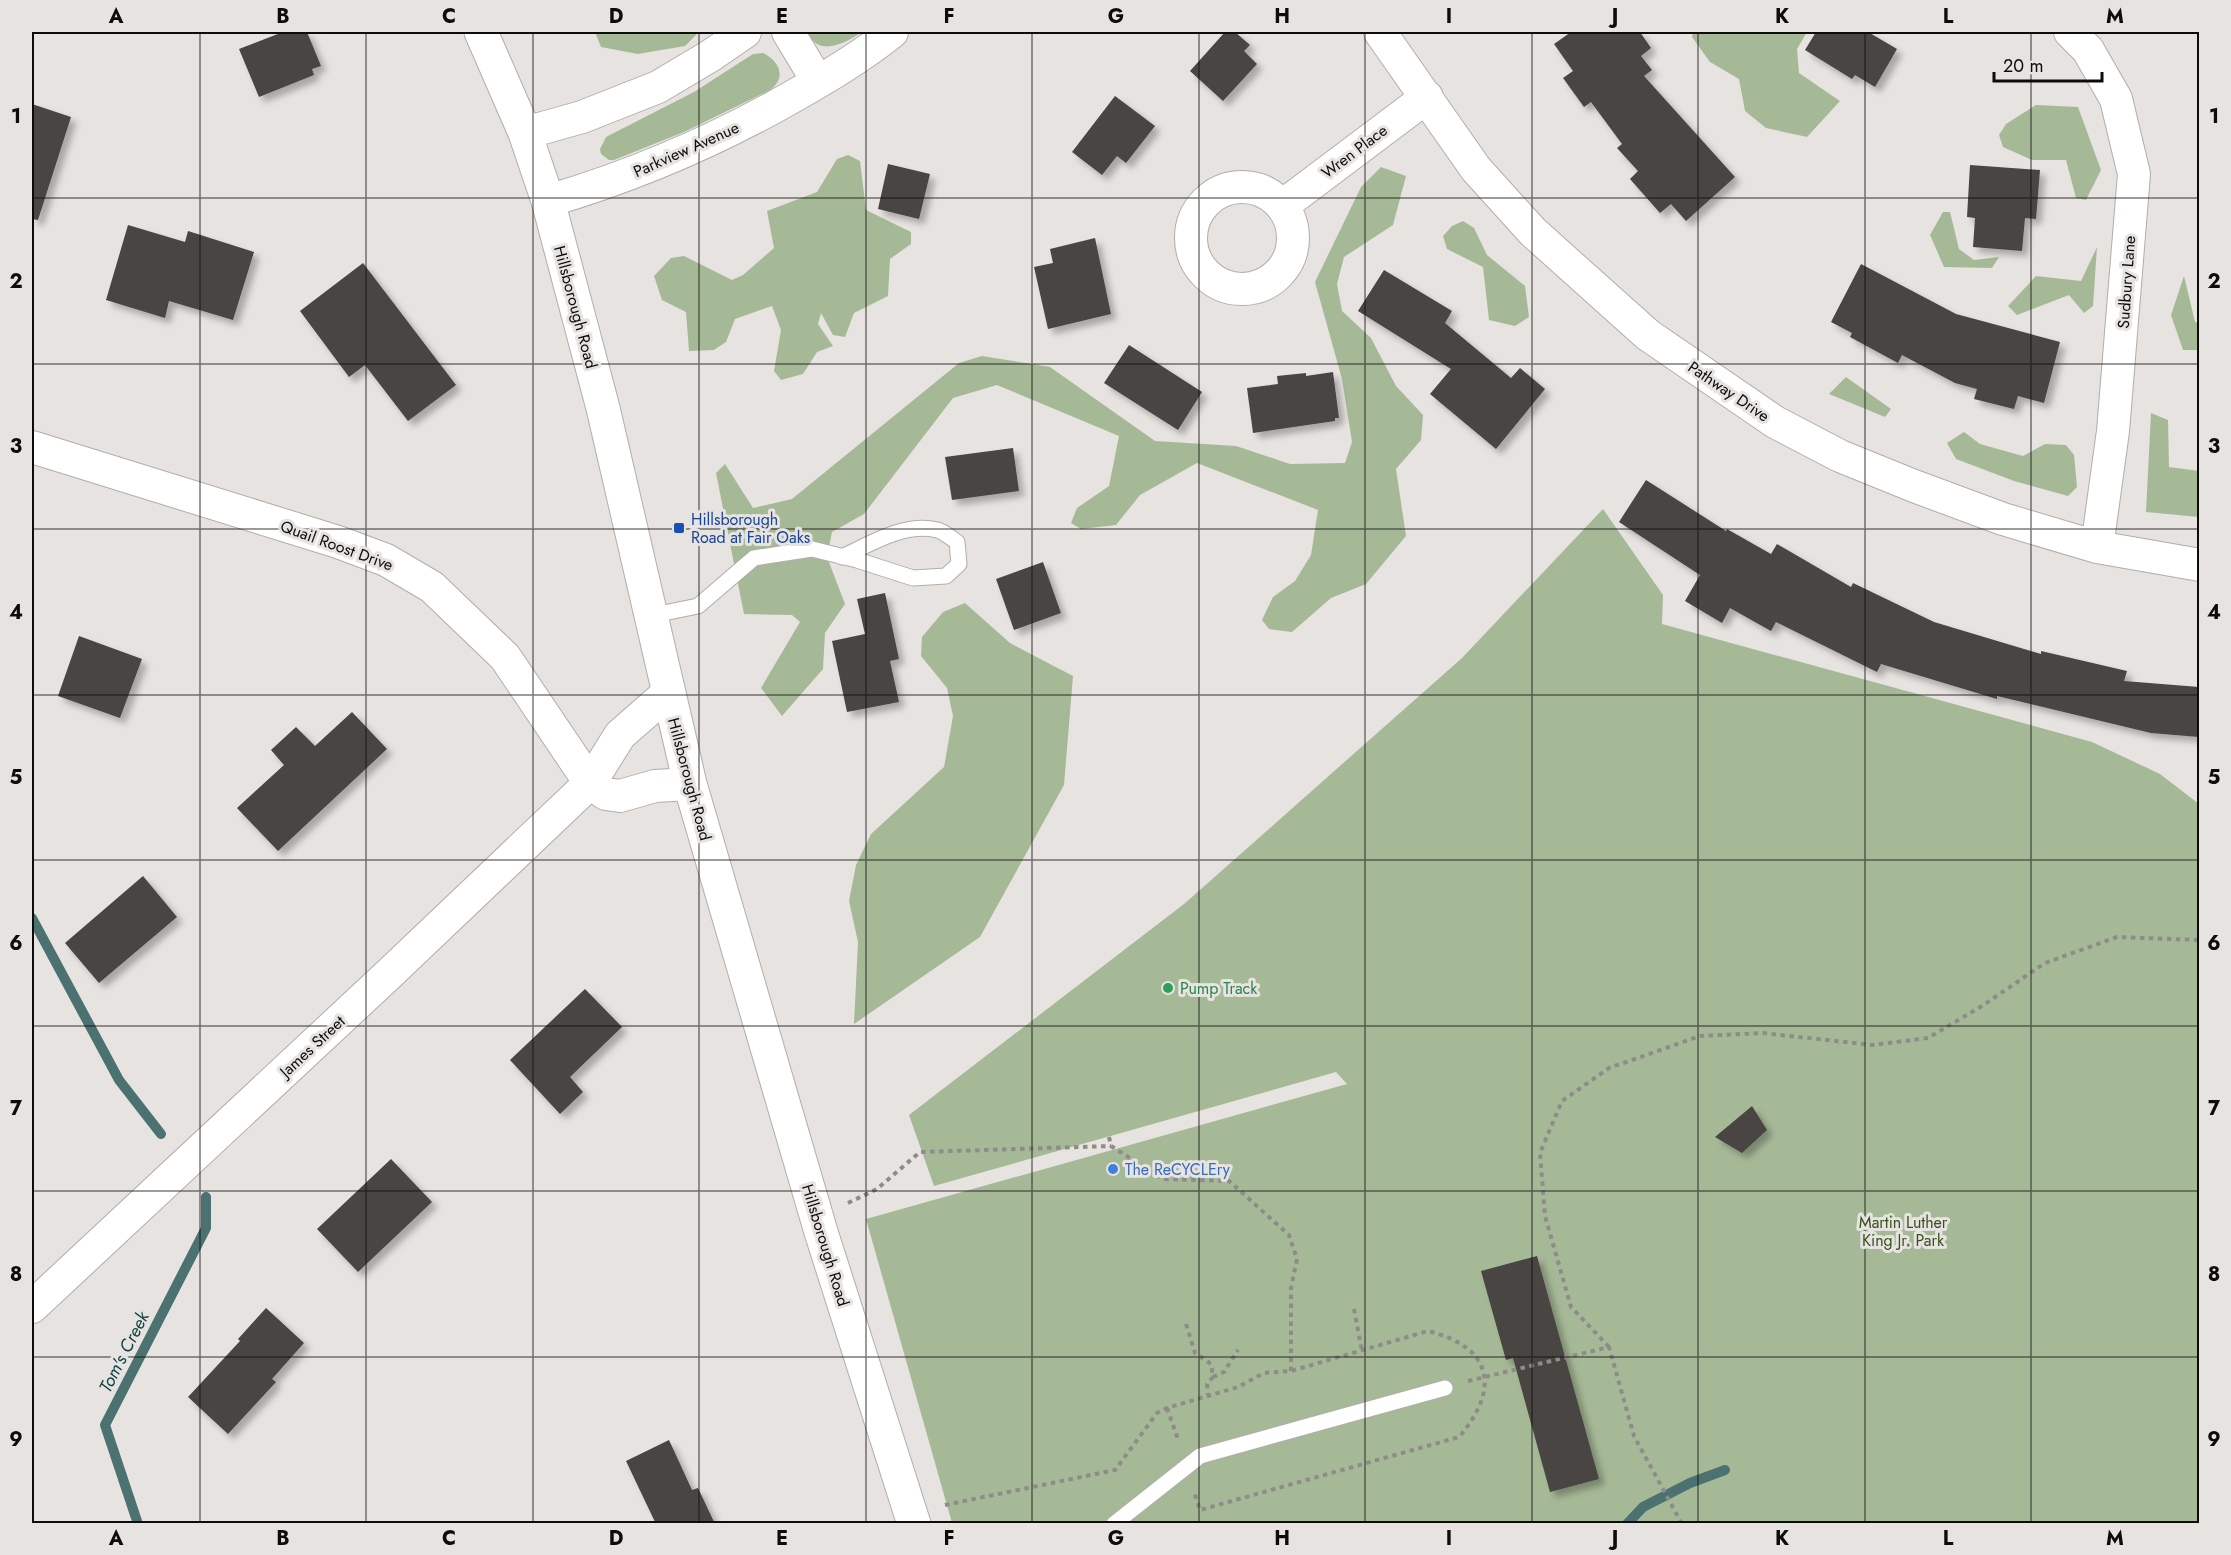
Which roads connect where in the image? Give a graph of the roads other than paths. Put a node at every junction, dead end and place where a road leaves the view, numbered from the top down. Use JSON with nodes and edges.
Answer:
{"nodes":[{"id":1,"x":481,"y":32,"type":"edge"},
{"id":2,"x":745,"y":32,"type":"edge"},
{"id":3,"x":788,"y":32,"type":"edge"},
{"id":4,"x":892,"y":32,"type":"edge"},
{"id":5,"x":1380,"y":32,"type":"edge"},
{"id":6,"x":2070,"y":32,"type":"edge"},
{"id":7,"x":818,"y":82,"type":"junction"},
{"id":8,"x":1427,"y":97,"type":"junction"},
{"id":9,"x":525,"y":133,"type":"junction"},
{"id":10,"x":548,"y":201,"type":"junction"},
{"id":11,"x":1282,"y":206,"type":"dead end"},
{"id":12,"x":32,"y":447,"type":"edge"},
{"id":13,"x":2097,"y":547,"type":"junction"},
{"id":14,"x":842,"y":556,"type":"junction"},
{"id":15,"x":2199,"y":565,"type":"edge"},
{"id":16,"x":649,"y":616,"type":"junction"},
{"id":17,"x":669,"y":693,"type":"junction"},
{"id":18,"x":590,"y":783,"type":"junction"},
{"id":19,"x":690,"y":784,"type":"junction"},
{"id":20,"x":32,"y":1306,"type":"edge"},
{"id":21,"x":1445,"y":1388,"type":"road end"},
{"id":22,"x":914,"y":1524,"type":"edge"},
{"id":23,"x":1114,"y":1524,"type":"edge"}],
"edges":[{"from":1,"to":9,"type":"main road","name":"Hillsborough Road"},
{"from":2,"to":9,"type":"street"},
{"from":3,"to":7,"type":"street"},
{"from":4,"to":7,"type":"street","name":"Parkview Avenue"},
{"from":5,"to":8,"type":"street","name":"Pathway Drive"},
{"from":6,"to":13,"type":"street","name":"Sudbury Lane"},
{"from":7,"to":10,"type":"street","name":"Parkview Avenue"},
{"from":8,"to":11,"type":"street","name":"Wren Place"},
{"from":8,"to":13,"type":"street","name":"Pathway Drive"},
{"from":9,"to":10,"type":"main road","name":"Hillsborough Road"},
{"from":10,"to":16,"type":"main road","name":"Hillsborough Road"},
{"from":12,"to":18,"type":"street","name":"Quail Roost Drive"},
{"from":13,"to":15,"type":"street","name":"Pathway Drive"},
{"from":14,"to":14,"type":"lane"},
{"from":14,"to":16,"type":"lane"},
{"from":16,"to":17,"type":"main road","name":"Hillsborough Road"},
{"from":17,"to":18,"type":"street","name":"James Street"},
{"from":17,"to":19,"type":"main road","name":"Hillsborough Road"},
{"from":18,"to":19,"type":"street"},
{"from":18,"to":20,"type":"street","name":"James Street"},
{"from":19,"to":22,"type":"main road","name":"Hillsborough Road"},
{"from":21,"to":23,"type":"lane"}]}
